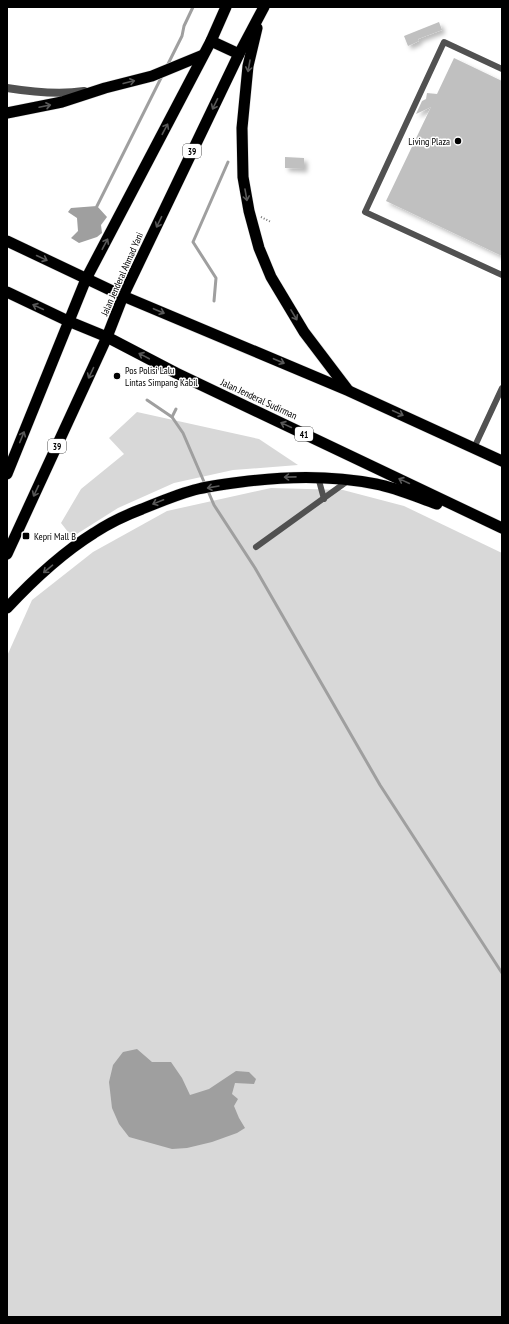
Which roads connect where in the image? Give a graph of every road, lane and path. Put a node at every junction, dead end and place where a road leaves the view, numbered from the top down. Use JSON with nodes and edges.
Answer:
{"nodes":[{"id":1,"x":226,"y":7,"type":"edge"},
{"id":2,"x":262,"y":11,"type":"edge"},
{"id":3,"x":211,"y":41,"type":"junction"},
{"id":4,"x":239,"y":54,"type":"junction"},
{"id":5,"x":203,"y":55,"type":"junction"},
{"id":6,"x":502,"y":69,"type":"edge"},
{"id":7,"x":7,"y":88,"type":"edge"},
{"id":8,"x":105,"y":88,"type":"junction"},
{"id":9,"x":7,"y":113,"type":"edge"},
{"id":10,"x":7,"y":241,"type":"edge"},
{"id":11,"x":502,"y":275,"type":"edge"},
{"id":12,"x":86,"y":279,"type":"junction"},
{"id":13,"x":7,"y":292,"type":"edge"},
{"id":14,"x":123,"y":296,"type":"junction"},
{"id":15,"x":68,"y":321,"type":"junction"},
{"id":16,"x":107,"y":337,"type":"junction"},
{"id":17,"x":502,"y":388,"type":"edge"},
{"id":18,"x":349,"y":390,"type":"junction"},
{"id":19,"x":474,"y":448,"type":"junction"},
{"id":20,"x":502,"y":461,"type":"edge"},
{"id":21,"x":7,"y":474,"type":"edge"},
{"id":22,"x":318,"y":477,"type":"junction"},
{"id":23,"x":349,"y":480,"type":"junction"},
{"id":24,"x":324,"y":499,"type":"junction"},
{"id":25,"x":502,"y":528,"type":"edge"},
{"id":26,"x":502,"y":531,"type":"edge"},
{"id":27,"x":256,"y":547,"type":"dead end"},
{"id":28,"x":7,"y":554,"type":"edge"},
{"id":29,"x":7,"y":608,"type":"edge"}],
"edges":[{"from":1,"to":3,"type":"highway"},
{"from":2,"to":4,"type":"highway","name":"Jalan Jenderal Ahmad Yani","number":"39"},
{"from":2,"to":18,"type":"highway","one_way":true},
{"from":3,"to":4,"type":"highway"},
{"from":3,"to":5,"type":"highway"},
{"from":4,"to":14,"type":"highway","name":"Jalan Jenderal Ahmad Yani","number":"39","one_way":true},
{"from":8,"to":5,"type":"highway","one_way":true},
{"from":12,"to":5,"type":"highway","one_way":true},
{"from":6,"to":11,"type":"lane"},
{"from":7,"to":8,"type":"street"},
{"from":9,"to":8,"type":"highway","one_way":true},
{"from":10,"to":12,"type":"highway","one_way":true},
{"from":12,"to":14,"type":"highway"},
{"from":12,"to":15,"type":"highway"},
{"from":15,"to":13,"type":"highway","name":"Jalan Jenderal Sudirman","number":"41","one_way":true},
{"from":14,"to":16,"type":"highway","name":"Jalan Jenderal Ahmad Yani","number":"39"},
{"from":14,"to":18,"type":"highway","one_way":true},
{"from":15,"to":16,"type":"highway","name":"Jalan Jenderal Sudirman","number":"41"},
{"from":21,"to":15,"type":"highway","one_way":true},
{"from":25,"to":16,"type":"highway","name":"Jalan Jenderal Sudirman","number":"41","one_way":true},
{"from":16,"to":28,"type":"highway","name":"Jalan Jenderal Ahmad Yani","number":"39","one_way":true},
{"from":17,"to":19,"type":"lane"},
{"from":18,"to":19,"type":"highway","one_way":true},
{"from":19,"to":20,"type":"highway"},
{"from":22,"to":23,"type":"highway"},
{"from":22,"to":24,"type":"lane"},
{"from":22,"to":29,"type":"highway","one_way":true},
{"from":23,"to":24,"type":"lane"},
{"from":23,"to":26,"type":"highway"},
{"from":24,"to":27,"type":"lane"}]}
